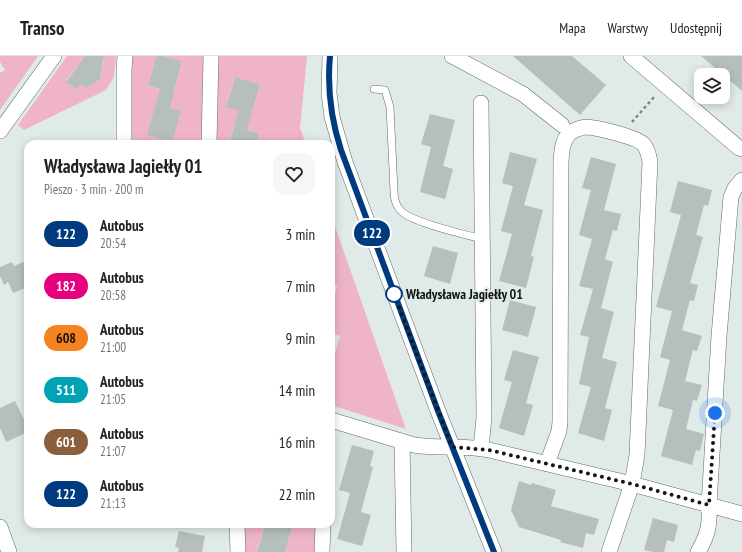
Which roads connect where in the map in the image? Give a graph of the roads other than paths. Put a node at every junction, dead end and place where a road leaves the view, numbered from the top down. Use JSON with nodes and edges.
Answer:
{"nodes":[{"id":1,"x":54,"y":56,"type":"edge"},
{"id":2,"x":125,"y":56,"type":"edge"},
{"id":3,"x":211,"y":56,"type":"edge"},
{"id":4,"x":330,"y":56,"type":"edge"},
{"id":5,"x":452,"y":56,"type":"edge"},
{"id":6,"x":631,"y":56,"type":"edge"},
{"id":7,"x":374,"y":89,"type":"dead end"},
{"id":8,"x":482,"y":103,"type":"dead end"},
{"id":9,"x":562,"y":125,"type":"dead end"},
{"id":10,"x":0,"y":131,"type":"edge"},
{"id":11,"x":124,"y":140,"type":"edge"},
{"id":12,"x":209,"y":140,"type":"edge"},
{"id":13,"x":742,"y":149,"type":"edge"},
{"id":14,"x":742,"y":180,"type":"edge"},
{"id":15,"x":483,"y":239,"type":"junction"},
{"id":16,"x":335,"y":421,"type":"edge"},
{"id":17,"x":402,"y":442,"type":"junction"},
{"id":18,"x":452,"y":447,"type":"junction"},
{"id":19,"x":482,"y":449,"type":"junction"},
{"id":20,"x":547,"y":464,"type":"junction"},
{"id":21,"x":632,"y":484,"type":"junction"},
{"id":22,"x":709,"y":505,"type":"junction"},
{"id":23,"x":742,"y":514,"type":"edge"},
{"id":24,"x":0,"y":527,"type":"edge"},
{"id":25,"x":237,"y":528,"type":"edge"},
{"id":26,"x":323,"y":528,"type":"edge"},
{"id":27,"x":9,"y":552,"type":"edge"},
{"id":28,"x":238,"y":552,"type":"edge"},
{"id":29,"x":322,"y":552,"type":"edge"},
{"id":30,"x":404,"y":552,"type":"edge"},
{"id":31,"x":494,"y":552,"type":"edge"},
{"id":32,"x":609,"y":552,"type":"edge"},
{"id":33,"x":698,"y":552,"type":"edge"}],
"edges":[{"from":1,"to":10,"type":"street"},
{"from":2,"to":11,"type":"street"},
{"from":3,"to":12,"type":"street"},
{"from":4,"to":18,"type":"street"},
{"from":5,"to":9,"type":"street"},
{"from":6,"to":13,"type":"street"},
{"from":7,"to":15,"type":"lane"},
{"from":8,"to":15,"type":"street"},
{"from":14,"to":22,"type":"street"},
{"from":15,"to":19,"type":"street"},
{"from":16,"to":17,"type":"street"},
{"from":17,"to":18,"type":"street"},
{"from":17,"to":30,"type":"street"},
{"from":18,"to":19,"type":"street"},
{"from":18,"to":31,"type":"street"},
{"from":19,"to":20,"type":"street"},
{"from":20,"to":21,"type":"street"},
{"from":20,"to":21,"type":"street"},
{"from":21,"to":22,"type":"street"},
{"from":21,"to":32,"type":"street"},
{"from":22,"to":23,"type":"street"},
{"from":22,"to":33,"type":"street"},
{"from":24,"to":27,"type":"street"},
{"from":25,"to":28,"type":"street"},
{"from":26,"to":29,"type":"street"}]}
